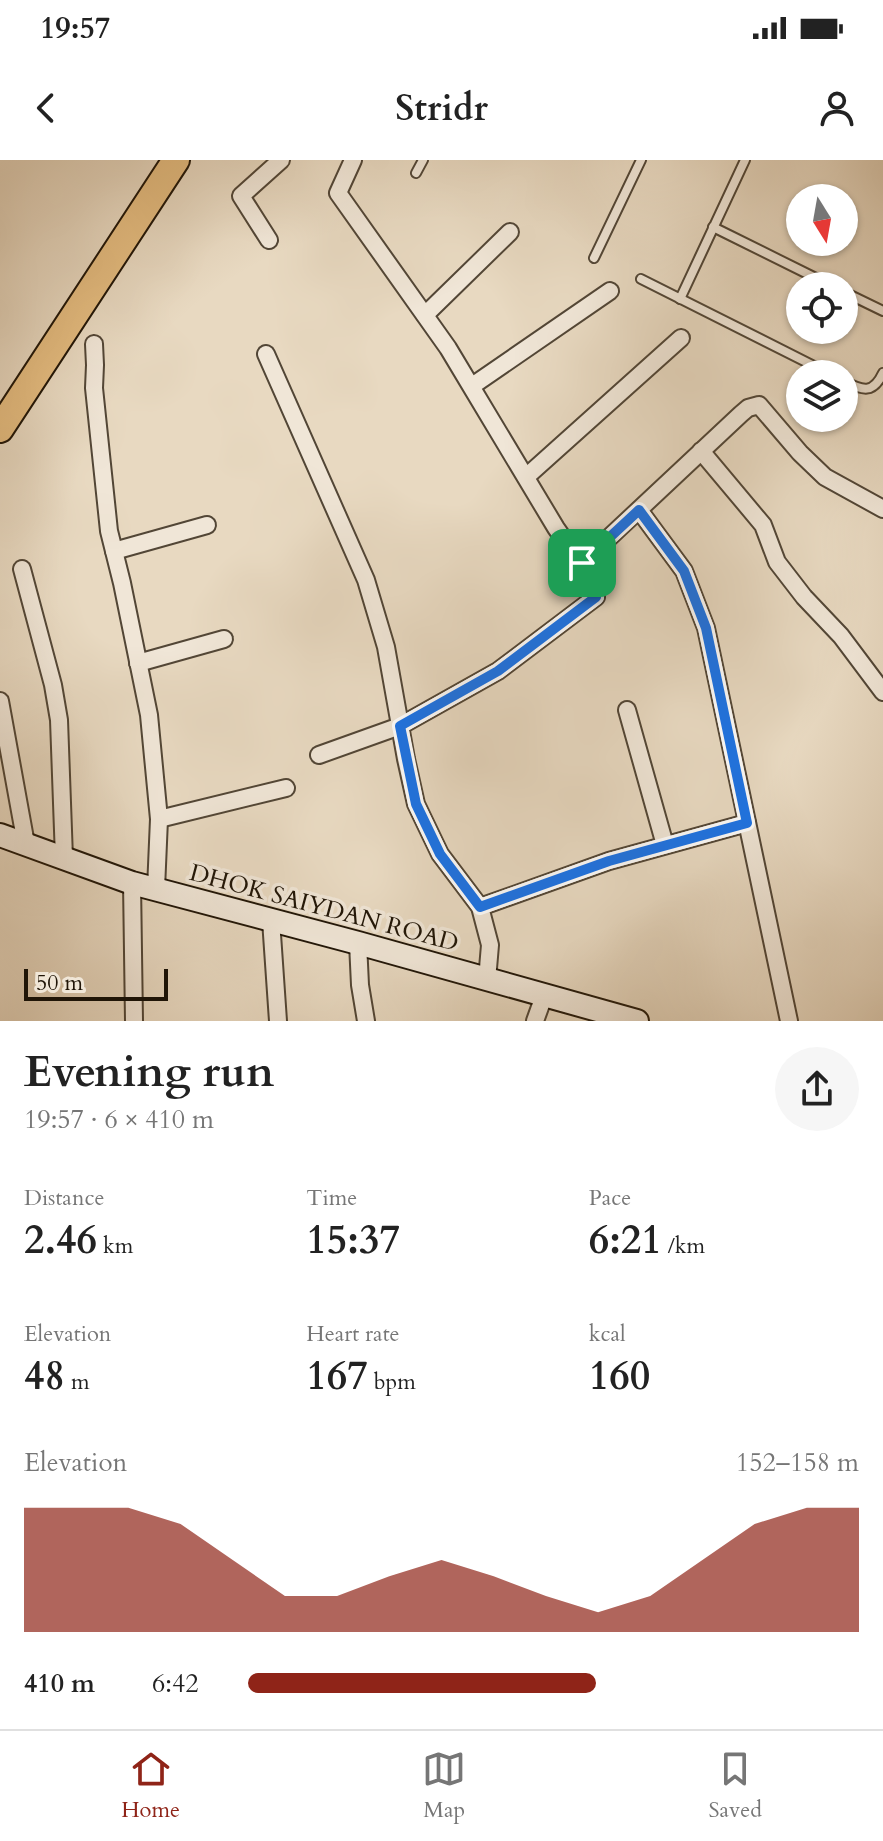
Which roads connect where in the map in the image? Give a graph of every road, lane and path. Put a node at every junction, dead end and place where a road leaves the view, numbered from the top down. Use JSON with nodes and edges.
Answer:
{"nodes":[{"id":1,"x":159,"y":160,"type":"edge"},
{"id":2,"x":176,"y":160,"type":"edge"},
{"id":3,"x":281,"y":160,"type":"edge"},
{"id":4,"x":353,"y":160,"type":"edge"},
{"id":5,"x":423,"y":160,"type":"edge"},
{"id":6,"x":641,"y":160,"type":"edge"},
{"id":7,"x":745,"y":160,"type":"edge"},
{"id":8,"x":416,"y":173,"type":"dead end"},
{"id":9,"x":713,"y":227,"type":"junction"},
{"id":10,"x":510,"y":232,"type":"dead end"},
{"id":11,"x":269,"y":240,"type":"dead end"},
{"id":12,"x":594,"y":258,"type":"dead end"},
{"id":13,"x":804,"y":272,"type":"edge"},
{"id":14,"x":641,"y":279,"type":"dead end"},
{"id":15,"x":610,"y":291,"type":"dead end"},
{"id":16,"x":680,"y":299,"type":"junction"},
{"id":17,"x":858,"y":299,"type":"edge"},
{"id":18,"x":883,"y":311,"type":"edge"},
{"id":19,"x":425,"y":315,"type":"junction"},
{"id":20,"x":681,"y":338,"type":"dead end"},
{"id":21,"x":94,"y":344,"type":"dead end"},
{"id":22,"x":266,"y":354,"type":"dead end"},
{"id":23,"x":802,"y":360,"type":"edge"},
{"id":24,"x":883,"y":373,"type":"edge"},
{"id":25,"x":472,"y":386,"type":"junction"},
{"id":26,"x":858,"y":388,"type":"edge"},
{"id":27,"x":0,"y":398,"type":"edge"},
{"id":28,"x":0,"y":429,"type":"edge"},
{"id":29,"x":701,"y":451,"type":"junction"},
{"id":30,"x":526,"y":477,"type":"junction"},
{"id":31,"x":883,"y":509,"type":"edge"},
{"id":32,"x":639,"y":510,"type":"junction"},
{"id":33,"x":207,"y":525,"type":"dead end"},
{"id":34,"x":114,"y":551,"type":"junction"},
{"id":35,"x":582,"y":563,"type":"junction"},
{"id":36,"x":22,"y":569,"type":"dead end"},
{"id":37,"x":224,"y":639,"type":"dead end"},
{"id":38,"x":138,"y":663,"type":"junction"},
{"id":39,"x":883,"y":692,"type":"edge"},
{"id":40,"x":0,"y":701,"type":"edge"},
{"id":41,"x":627,"y":710,"type":"dead end"},
{"id":42,"x":400,"y":726,"type":"junction"},
{"id":43,"x":319,"y":755,"type":"dead end"},
{"id":44,"x":286,"y":788,"type":"dead end"},
{"id":45,"x":159,"y":819,"type":"junction"},
{"id":46,"x":747,"y":823,"type":"junction"},
{"id":47,"x":0,"y":835,"type":"edge"},
{"id":48,"x":26,"y":844,"type":"junction"},
{"id":49,"x":665,"y":845,"type":"junction"},
{"id":50,"x":64,"y":858,"type":"junction"},
{"id":51,"x":132,"y":883,"type":"junction"},
{"id":52,"x":156,"y":889,"type":"junction"},
{"id":53,"x":480,"y":907,"type":"junction"},
{"id":54,"x":271,"y":920,"type":"junction"},
{"id":55,"x":358,"y":943,"type":"junction"},
{"id":56,"x":487,"y":980,"type":"junction"},
{"id":57,"x":544,"y":996,"type":"junction"},
{"id":58,"x":134,"y":1021,"type":"edge"},
{"id":59,"x":278,"y":1021,"type":"edge"},
{"id":60,"x":366,"y":1021,"type":"edge"},
{"id":61,"x":535,"y":1021,"type":"edge"},
{"id":62,"x":637,"y":1021,"type":"edge"},
{"id":63,"x":789,"y":1021,"type":"edge"}],
"edges":[{"from":1,"to":27,"type":"main road"},
{"from":2,"to":28,"type":"main road"},
{"from":3,"to":11,"type":"street"},
{"from":4,"to":19,"type":"street"},
{"from":5,"to":8,"type":"lane"},
{"from":6,"to":12,"type":"lane"},
{"from":7,"to":9,"type":"lane"},
{"from":9,"to":13,"type":"lane"},
{"from":9,"to":16,"type":"lane"},
{"from":10,"to":19,"type":"street"},
{"from":14,"to":16,"type":"lane"},
{"from":15,"to":25,"type":"street"},
{"from":16,"to":23,"type":"lane"},
{"from":17,"to":18,"type":"lane"},
{"from":19,"to":25,"type":"street"},
{"from":20,"to":30,"type":"street"},
{"from":21,"to":34,"type":"street"},
{"from":22,"to":42,"type":"street"},
{"from":24,"to":26,"type":"lane"},
{"from":25,"to":30,"type":"street"},
{"from":29,"to":31,"type":"street"},
{"from":29,"to":32,"type":"street"},
{"from":29,"to":39,"type":"street"},
{"from":30,"to":35,"type":"street"},
{"from":32,"to":35,"type":"street"},
{"from":32,"to":46,"type":"street"},
{"from":33,"to":34,"type":"street"},
{"from":34,"to":38,"type":"street"},
{"from":35,"to":42,"type":"street"},
{"from":36,"to":50,"type":"street"},
{"from":37,"to":38,"type":"street"},
{"from":38,"to":45,"type":"street"},
{"from":40,"to":48,"type":"street"},
{"from":41,"to":49,"type":"street"},
{"from":42,"to":43,"type":"street"},
{"from":42,"to":53,"type":"street"},
{"from":44,"to":45,"type":"street"},
{"from":45,"to":52,"type":"street"},
{"from":46,"to":49,"type":"street"},
{"from":46,"to":63,"type":"street"},
{"from":47,"to":48,"type":"main road","name":"DHOK SAIYDAN ROAD"},
{"from":48,"to":50,"type":"main road","name":"DHOK SAIYDAN ROAD"},
{"from":49,"to":53,"type":"street"},
{"from":50,"to":51,"type":"main road","name":"DHOK SAIYDAN ROAD"},
{"from":51,"to":52,"type":"main road","name":"DHOK SAIYDAN ROAD"},
{"from":51,"to":58,"type":"street"},
{"from":52,"to":54,"type":"main road","name":"DHOK SAIYDAN ROAD"},
{"from":53,"to":56,"type":"street"},
{"from":54,"to":55,"type":"main road","name":"DHOK SAIYDAN ROAD"},
{"from":54,"to":59,"type":"street"},
{"from":55,"to":56,"type":"main road","name":"DHOK SAIYDAN ROAD"},
{"from":55,"to":60,"type":"street"},
{"from":56,"to":57,"type":"main road","name":"DHOK SAIYDAN ROAD"},
{"from":57,"to":61,"type":"street"},
{"from":57,"to":62,"type":"main road","name":"DHOK SAIYDAN ROAD"}]}
